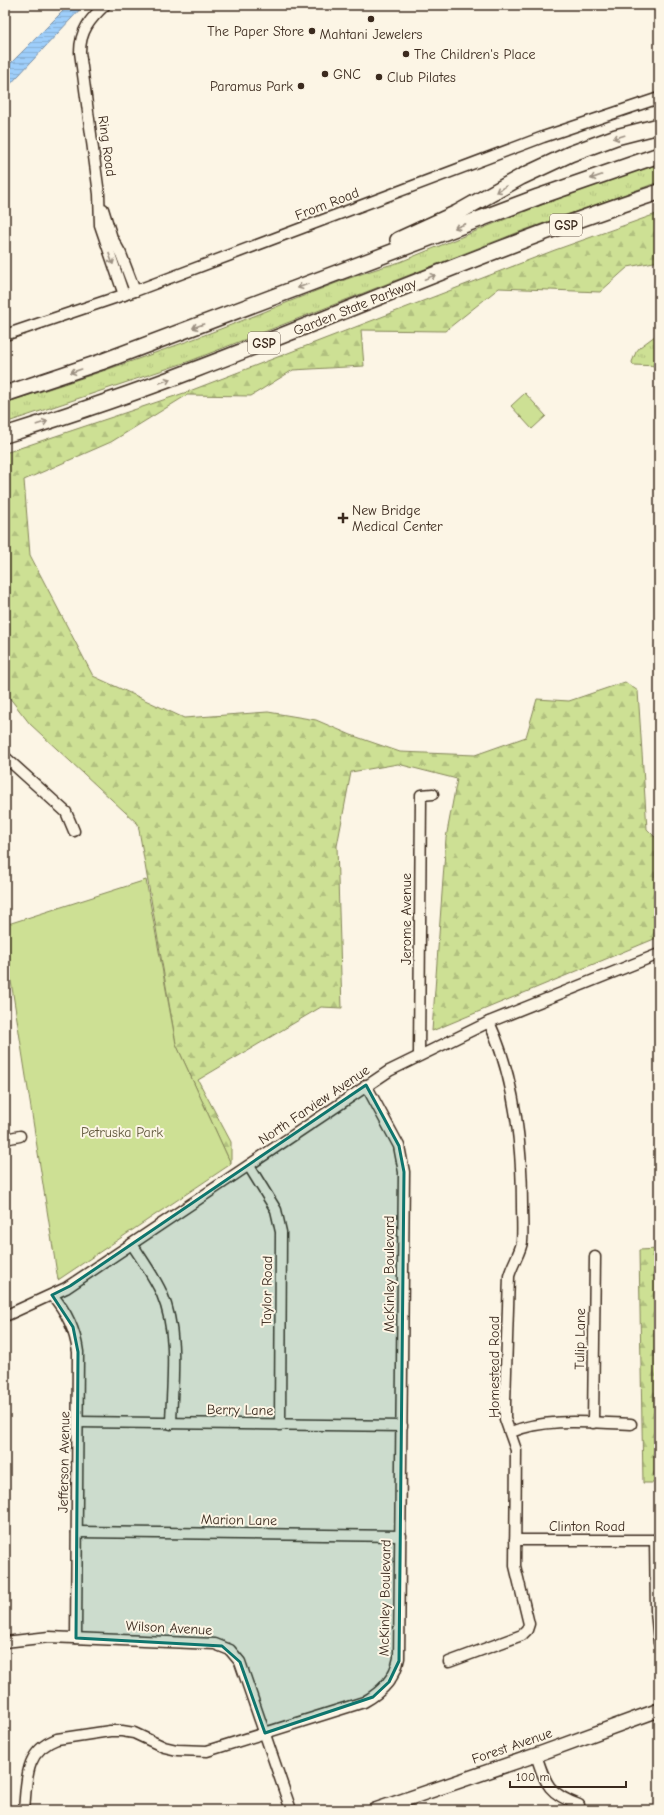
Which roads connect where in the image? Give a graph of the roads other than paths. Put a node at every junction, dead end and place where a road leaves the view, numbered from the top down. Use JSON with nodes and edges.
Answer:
{"nodes":[{"id":1,"x":105,"y":5,"type":"edge"},
{"id":2,"x":659,"y":98,"type":"edge"},
{"id":3,"x":659,"y":126,"type":"edge"},
{"id":4,"x":659,"y":155,"type":"edge"},
{"id":5,"x":659,"y":192,"type":"edge"},
{"id":6,"x":99,"y":194,"type":"junction"},
{"id":7,"x":659,"y":197,"type":"edge"},
{"id":8,"x":614,"y":208,"type":"junction"},
{"id":9,"x":340,"y":272,"type":"junction"},
{"id":10,"x":135,"y":291,"type":"junction"},
{"id":11,"x":124,"y":295,"type":"junction"},
{"id":12,"x":5,"y":335,"type":"edge"},
{"id":13,"x":5,"y":394,"type":"edge"},
{"id":14,"x":5,"y":435,"type":"edge"},
{"id":15,"x":5,"y":758,"type":"edge"},
{"id":16,"x":433,"y":794,"type":"dead end"},
{"id":17,"x":74,"y":831,"type":"dead end"},
{"id":18,"x":659,"y":954,"type":"edge"},
{"id":19,"x":489,"y":1022,"type":"junction"},
{"id":20,"x":420,"y":1055,"type":"junction"},
{"id":21,"x":366,"y":1085,"type":"junction"},
{"id":22,"x":20,"y":1136,"type":"dead end"},
{"id":23,"x":5,"y":1139,"type":"edge"},
{"id":24,"x":249,"y":1166,"type":"junction"},
{"id":25,"x":132,"y":1244,"type":"junction"},
{"id":26,"x":595,"y":1256,"type":"dead end"},
{"id":27,"x":52,"y":1295,"type":"junction"},
{"id":28,"x":5,"y":1316,"type":"edge"},
{"id":29,"x":78,"y":1422,"type":"junction"},
{"id":30,"x":593,"y":1423,"type":"junction"},
{"id":31,"x":171,"y":1424,"type":"junction"},
{"id":32,"x":631,"y":1424,"type":"dead end"},
{"id":33,"x":280,"y":1425,"type":"junction"},
{"id":34,"x":402,"y":1426,"type":"junction"},
{"id":35,"x":512,"y":1432,"type":"junction"},
{"id":36,"x":77,"y":1532,"type":"junction"},
{"id":37,"x":401,"y":1536,"type":"junction"},
{"id":38,"x":515,"y":1540,"type":"junction"},
{"id":39,"x":657,"y":1540,"type":"edge"},
{"id":40,"x":76,"y":1638,"type":"junction"},
{"id":41,"x":5,"y":1642,"type":"edge"},
{"id":42,"x":659,"y":1643,"type":"edge"},
{"id":43,"x":449,"y":1662,"type":"dead end"},
{"id":44,"x":659,"y":1710,"type":"edge"},
{"id":45,"x":264,"y":1733,"type":"junction"},
{"id":46,"x":536,"y":1756,"type":"junction"},
{"id":47,"x":579,"y":1804,"type":"dead end"},
{"id":48,"x":24,"y":1810,"type":"edge"},
{"id":49,"x":291,"y":1810,"type":"edge"},
{"id":50,"x":375,"y":1810,"type":"edge"}],
"edges":[{"from":1,"to":6,"type":"street","name":"Ring Road"},
{"from":2,"to":10,"type":"street","name":"From Road"},
{"from":3,"to":9,"type":"highway","one_way":true},
{"from":4,"to":9,"type":"highway","number":"GSP","one_way":true},
{"from":5,"to":8,"type":"highway","name":"Garden State Parkway","number":"GSP"},
{"from":6,"to":10,"type":"street"},
{"from":6,"to":11,"type":"street","name":"Ring Road","one_way":true},
{"from":7,"to":8,"type":"highway"},
{"from":14,"to":8,"type":"highway","name":"Garden State Parkway","number":"GSP","one_way":true},
{"from":9,"to":13,"type":"highway","number":"GSP","one_way":true},
{"from":10,"to":11,"type":"street","name":"From Road"},
{"from":11,"to":12,"type":"street","name":"From Road"},
{"from":15,"to":17,"type":"street"},
{"from":16,"to":20,"type":"street","name":"Jerome Avenue"},
{"from":18,"to":19,"type":"street","name":"North Farview Avenue"},
{"from":19,"to":20,"type":"street","name":"North Farview Avenue"},
{"from":19,"to":35,"type":"street","name":"Homestead Road"},
{"from":20,"to":21,"type":"street","name":"North Farview Avenue"},
{"from":21,"to":24,"type":"street","name":"North Farview Avenue"},
{"from":21,"to":34,"type":"street","name":"McKinley Boulevard"},
{"from":22,"to":23,"type":"street"},
{"from":24,"to":25,"type":"street","name":"North Farview Avenue"},
{"from":24,"to":33,"type":"street","name":"Taylor Road"},
{"from":25,"to":27,"type":"street","name":"North Farview Avenue"},
{"from":25,"to":31,"type":"street"},
{"from":26,"to":30,"type":"street","name":"Tulip Lane"},
{"from":27,"to":28,"type":"street","name":"North Farview Avenue"},
{"from":27,"to":29,"type":"street","name":"Jefferson Avenue"},
{"from":29,"to":31,"type":"street","name":"Berry Lane"},
{"from":29,"to":36,"type":"street","name":"Jefferson Avenue"},
{"from":30,"to":32,"type":"street"},
{"from":30,"to":35,"type":"street"},
{"from":31,"to":33,"type":"street","name":"Berry Lane"},
{"from":33,"to":34,"type":"street","name":"Berry Lane"},
{"from":34,"to":37,"type":"street","name":"McKinley Boulevard"},
{"from":35,"to":38,"type":"street","name":"Homestead Road"},
{"from":36,"to":37,"type":"street","name":"Marion Lane"},
{"from":36,"to":40,"type":"street","name":"Jefferson Avenue"},
{"from":37,"to":45,"type":"street","name":"McKinley Boulevard"},
{"from":38,"to":39,"type":"street","name":"Clinton Road"},
{"from":38,"to":43,"type":"street","name":"Homestead Road"},
{"from":39,"to":42,"type":"street"},
{"from":40,"to":41,"type":"street","name":"Wilson Avenue"},
{"from":40,"to":45,"type":"street","name":"Wilson Avenue"},
{"from":44,"to":46,"type":"main road","name":"Forest Avenue"},
{"from":45,"to":48,"type":"street","name":"McKinley Boulevard"},
{"from":45,"to":49,"type":"street","name":"Wilson Avenue"},
{"from":46,"to":47,"type":"street"},
{"from":46,"to":50,"type":"main road","name":"Forest Avenue"}]}
